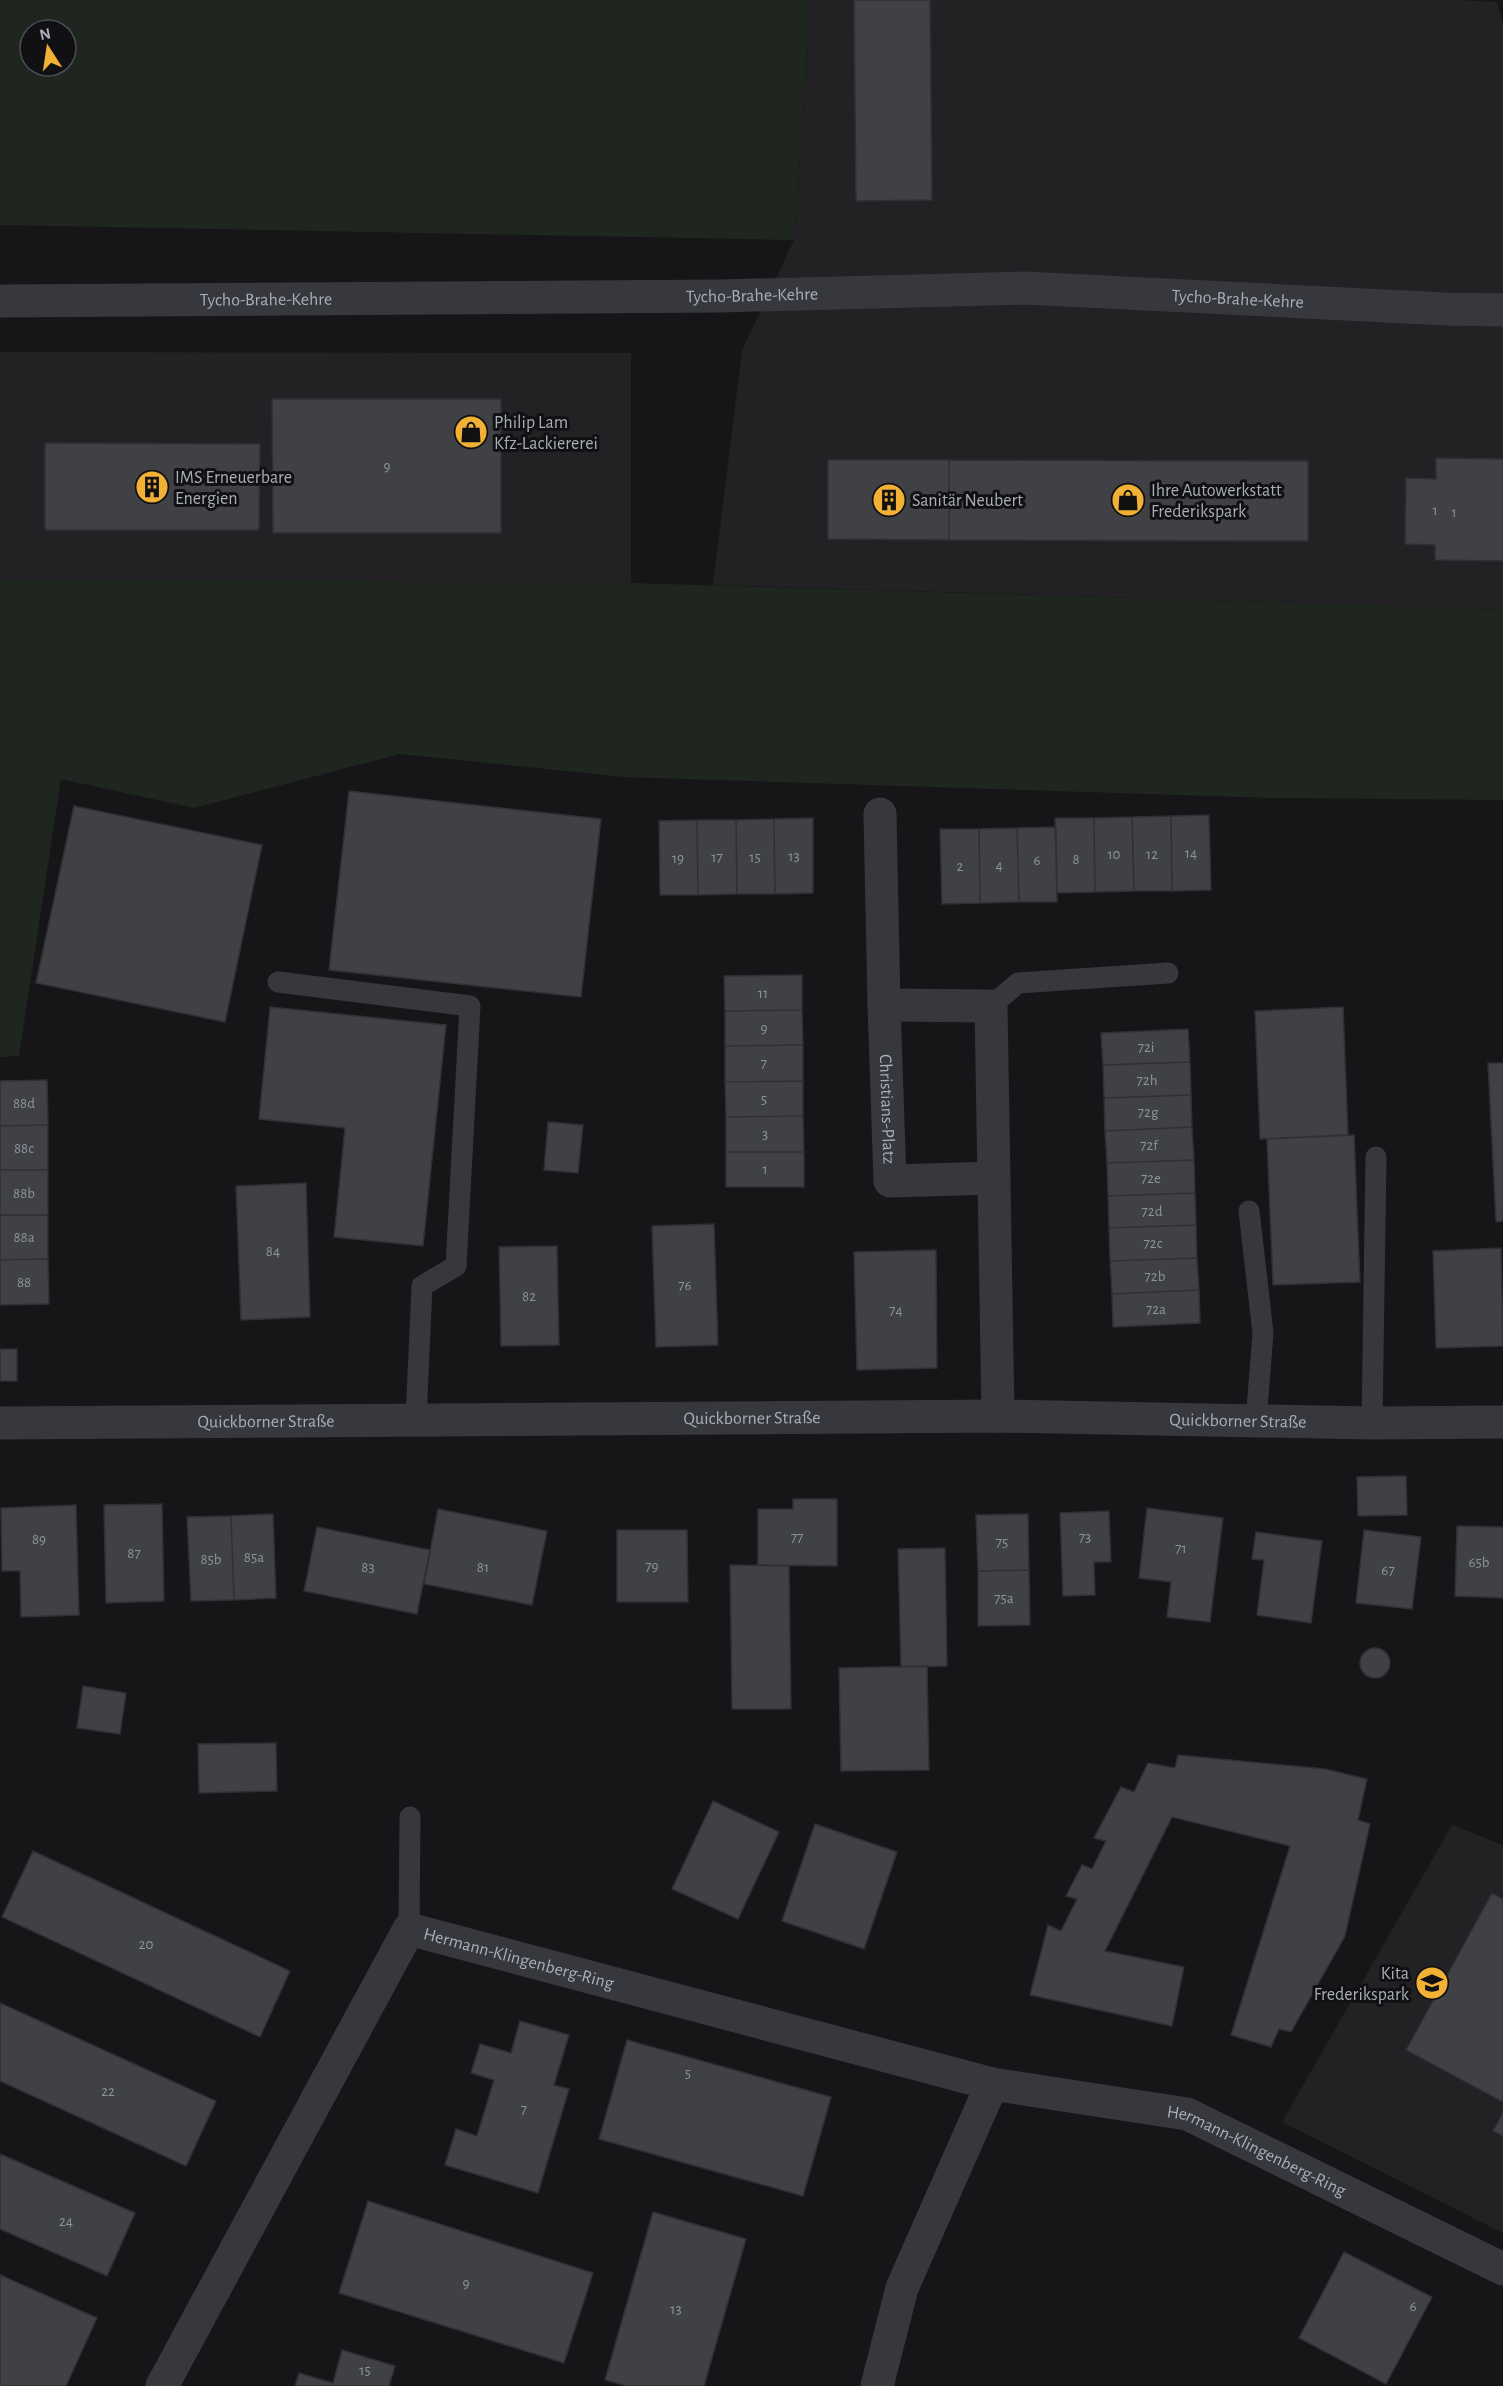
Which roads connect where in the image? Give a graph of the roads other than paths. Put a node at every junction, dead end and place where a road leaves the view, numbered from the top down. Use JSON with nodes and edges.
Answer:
{"nodes":[{"id":1,"x":0,"y":301,"type":"edge"},
{"id":2,"x":1503,"y":310,"type":"edge"},
{"id":3,"x":880,"y":814,"type":"dead end"},
{"id":4,"x":1168,"y":973,"type":"dead end"},
{"id":5,"x":278,"y":982,"type":"dead end"},
{"id":6,"x":884,"y":1005,"type":"junction"},
{"id":7,"x":991,"y":1006,"type":"junction"},
{"id":8,"x":1376,"y":1157,"type":"dead end"},
{"id":9,"x":994,"y":1178,"type":"junction"},
{"id":10,"x":1249,"y":1211,"type":"dead end"},
{"id":11,"x":998,"y":1416,"type":"junction"},
{"id":12,"x":416,"y":1419,"type":"junction"},
{"id":13,"x":1256,"y":1421,"type":"junction"},
{"id":14,"x":1503,"y":1422,"type":"edge"},
{"id":15,"x":0,"y":1423,"type":"edge"},
{"id":16,"x":1372,"y":1423,"type":"junction"},
{"id":17,"x":410,"y":1817,"type":"dead end"},
{"id":18,"x":409,"y":1929,"type":"junction"},
{"id":19,"x":992,"y":2084,"type":"junction"},
{"id":20,"x":1503,"y":2269,"type":"edge"},
{"id":21,"x":162,"y":2386,"type":"edge"},
{"id":22,"x":877,"y":2386,"type":"edge"}],
"edges":[{"from":1,"to":2,"type":"street","name":"Tycho-Brahe-Kehre"},
{"from":3,"to":6,"type":"street","name":"Christians-Platz"},
{"from":4,"to":7,"type":"lane"},
{"from":5,"to":12,"type":"lane"},
{"from":6,"to":7,"type":"street"},
{"from":6,"to":9,"type":"street","name":"Christians-Platz"},
{"from":7,"to":9,"type":"street"},
{"from":8,"to":16,"type":"lane"},
{"from":9,"to":11,"type":"street"},
{"from":10,"to":13,"type":"lane"},
{"from":11,"to":12,"type":"street","name":"Quickborner Straße"},
{"from":11,"to":13,"type":"street","name":"Quickborner Straße"},
{"from":12,"to":15,"type":"street","name":"Quickborner Straße"},
{"from":13,"to":16,"type":"street","name":"Quickborner Straße"},
{"from":14,"to":16,"type":"street","name":"Quickborner Straße"},
{"from":17,"to":18,"type":"lane"},
{"from":18,"to":19,"type":"street","name":"Hermann-Klingenberg-Ring"},
{"from":18,"to":21,"type":"street","name":"Hermann-Klingenberg-Ring"},
{"from":19,"to":20,"type":"street","name":"Hermann-Klingenberg-Ring"},
{"from":19,"to":22,"type":"street"}]}
